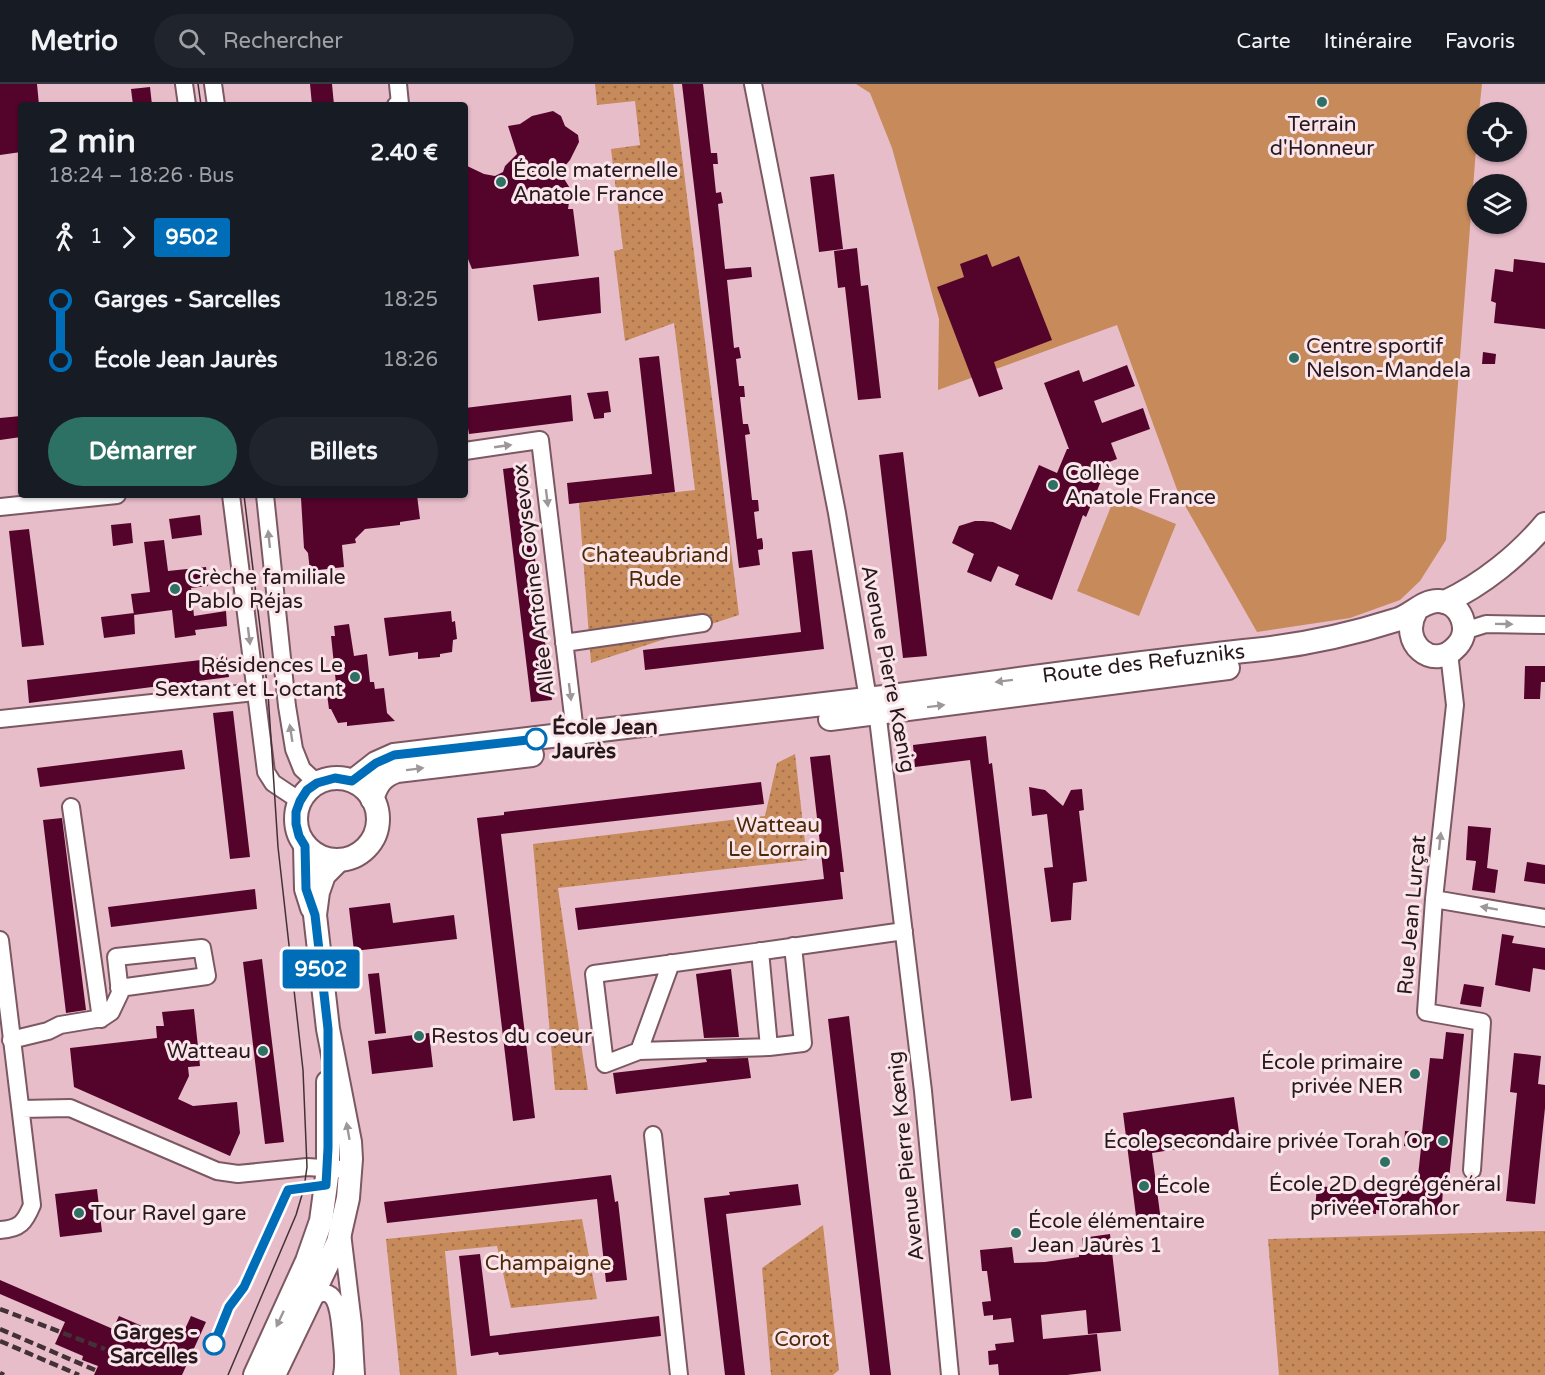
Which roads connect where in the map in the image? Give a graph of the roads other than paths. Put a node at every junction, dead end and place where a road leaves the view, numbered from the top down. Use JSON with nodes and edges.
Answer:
{"nodes":[{"id":1,"x":184,"y":84,"type":"edge"},
{"id":2,"x":213,"y":84,"type":"edge"},
{"id":3,"x":398,"y":84,"type":"edge"},
{"id":4,"x":753,"y":84,"type":"edge"},
{"id":5,"x":187,"y":102,"type":"edge"},
{"id":6,"x":216,"y":102,"type":"edge"},
{"id":7,"x":400,"y":102,"type":"edge"},
{"id":8,"x":468,"y":451,"type":"edge"},
{"id":9,"x":88,"y":498,"type":"edge"},
{"id":10,"x":231,"y":498,"type":"edge"},
{"id":11,"x":265,"y":498,"type":"edge"},
{"id":12,"x":0,"y":507,"type":"edge"},
{"id":13,"x":1545,"y":524,"type":"edge"},
{"id":14,"x":1545,"y":540,"type":"edge"},
{"id":15,"x":1445,"y":602,"type":"junction"},
{"id":16,"x":1416,"y":611,"type":"junction"},
{"id":17,"x":704,"y":623,"type":"dead end"},
{"id":18,"x":1463,"y":625,"type":"junction"},
{"id":19,"x":1545,"y":625,"type":"edge"},
{"id":20,"x":1413,"y":642,"type":"junction"},
{"id":21,"x":564,"y":643,"type":"junction"},
{"id":22,"x":1449,"y":653,"type":"junction"},
{"id":23,"x":256,"y":692,"type":"junction"},
{"id":24,"x":873,"y":706,"type":"junction"},
{"id":25,"x":0,"y":719,"type":"edge"},
{"id":26,"x":576,"y":742,"type":"junction"},
{"id":27,"x":352,"y":781,"type":"junction"},
{"id":28,"x":317,"y":783,"type":"junction"},
{"id":29,"x":372,"y":799,"type":"junction"},
{"id":30,"x":300,"y":801,"type":"junction"},
{"id":31,"x":71,"y":807,"type":"dead end"},
{"id":32,"x":305,"y":846,"type":"junction"},
{"id":33,"x":338,"y":861,"type":"junction"},
{"id":34,"x":1434,"y":899,"type":"junction"},
{"id":35,"x":315,"y":915,"type":"junction"},
{"id":36,"x":1545,"y":918,"type":"edge"},
{"id":37,"x":904,"y":931,"type":"junction"},
{"id":38,"x":0,"y":940,"type":"edge"},
{"id":39,"x":794,"y":946,"type":"junction"},
{"id":40,"x":760,"y":951,"type":"junction"},
{"id":41,"x":670,"y":963,"type":"junction"},
{"id":42,"x":120,"y":988,"type":"junction"},
{"id":43,"x":100,"y":1019,"type":"junction"},
{"id":44,"x":328,"y":1029,"type":"junction"},
{"id":45,"x":11,"y":1040,"type":"junction"},
{"id":46,"x":769,"y":1047,"type":"junction"},
{"id":47,"x":639,"y":1051,"type":"junction"},
{"id":48,"x":21,"y":1109,"type":"junction"},
{"id":49,"x":653,"y":1135,"type":"dead end"},
{"id":50,"x":328,"y":1168,"type":"junction"},
{"id":51,"x":351,"y":1170,"type":"junction"},
{"id":52,"x":1472,"y":1170,"type":"dead end"},
{"id":53,"x":347,"y":1206,"type":"junction"},
{"id":54,"x":331,"y":1226,"type":"junction"},
{"id":55,"x":6,"y":1230,"type":"edge"},
{"id":56,"x":314,"y":1286,"type":"junction"},
{"id":57,"x":350,"y":1296,"type":"junction"},
{"id":58,"x":266,"y":1370,"type":"edge"},
{"id":59,"x":342,"y":1375,"type":"edge"},
{"id":60,"x":356,"y":1375,"type":"edge"},
{"id":61,"x":679,"y":1375,"type":"edge"},
{"id":62,"x":950,"y":1375,"type":"edge"}],
"edges":[{"from":1,"to":5,"type":"street"},
{"from":2,"to":6,"type":"street"},
{"from":3,"to":7,"type":"street"},
{"from":4,"to":24,"type":"street","name":"Avenue Pierre Kœnig"},
{"from":8,"to":21,"type":"street","name":"Allée Antoine Coysevox","one_way":true},
{"from":9,"to":12,"type":"street"},
{"from":10,"to":23,"type":"street","one_way":true},
{"from":28,"to":11,"type":"street","one_way":true},
{"from":13,"to":15,"type":"main road"},
{"from":14,"to":18,"type":"main road"},
{"from":15,"to":16,"type":"main road"},
{"from":15,"to":18,"type":"main road"},
{"from":16,"to":20,"type":"main road"},
{"from":16,"to":24,"type":"main road","name":"Route des Refuzniks","one_way":true},
{"from":17,"to":21,"type":"street"},
{"from":18,"to":19,"type":"street","one_way":true},
{"from":18,"to":22,"type":"main road"},
{"from":20,"to":22,"type":"main road"},
{"from":24,"to":20,"type":"main road","name":"Route des Refuzniks","one_way":true},
{"from":21,"to":26,"type":"street","name":"Allée Antoine Coysevox","one_way":true},
{"from":34,"to":22,"type":"street","name":"Rue Jean Lurçat","one_way":true},
{"from":23,"to":25,"type":"street"},
{"from":23,"to":30,"type":"street"},
{"from":24,"to":26,"type":"main road"},
{"from":24,"to":37,"type":"street","name":"Avenue Pierre Kœnig"},
{"from":26,"to":27,"type":"main road"},
{"from":29,"to":26,"type":"main road","one_way":true},
{"from":27,"to":28,"type":"main road"},
{"from":27,"to":29,"type":"main road"},
{"from":28,"to":30,"type":"main road"},
{"from":29,"to":33,"type":"main road"},
{"from":30,"to":32,"type":"main road"},
{"from":31,"to":43,"type":"street"},
{"from":32,"to":33,"type":"main road"},
{"from":32,"to":35,"type":"main road"},
{"from":33,"to":35,"type":"main road"},
{"from":36,"to":34,"type":"street","one_way":true},
{"from":34,"to":52,"type":"street","name":"Rue Jean Lurçat"},
{"from":35,"to":44,"type":"main road"},
{"from":37,"to":39,"type":"street"},
{"from":37,"to":62,"type":"street","name":"Avenue Pierre Kœnig"},
{"from":38,"to":45,"type":"street"},
{"from":39,"to":40,"type":"street"},
{"from":39,"to":46,"type":"street"},
{"from":40,"to":41,"type":"street"},
{"from":40,"to":46,"type":"street"},
{"from":41,"to":47,"type":"street"},
{"from":41,"to":47,"type":"street"},
{"from":42,"to":42,"type":"street"},
{"from":42,"to":43,"type":"street"},
{"from":43,"to":45,"type":"street"},
{"from":44,"to":50,"type":"main road"},
{"from":51,"to":44,"type":"main road","one_way":true},
{"from":45,"to":48,"type":"street"},
{"from":46,"to":47,"type":"street"},
{"from":48,"to":50,"type":"street"},
{"from":48,"to":55,"type":"street"},
{"from":49,"to":61,"type":"street"},
{"from":50,"to":51,"type":"street"},
{"from":50,"to":53,"type":"street"},
{"from":50,"to":54,"type":"main road"},
{"from":51,"to":53,"type":"main road"},
{"from":53,"to":54,"type":"main road"},
{"from":54,"to":56,"type":"main road"},
{"from":54,"to":56,"type":"main road"},
{"from":54,"to":57,"type":"street"},
{"from":56,"to":57,"type":"street"},
{"from":56,"to":58,"type":"main road"},
{"from":56,"to":59,"type":"street"},
{"from":57,"to":60,"type":"street"}]}
